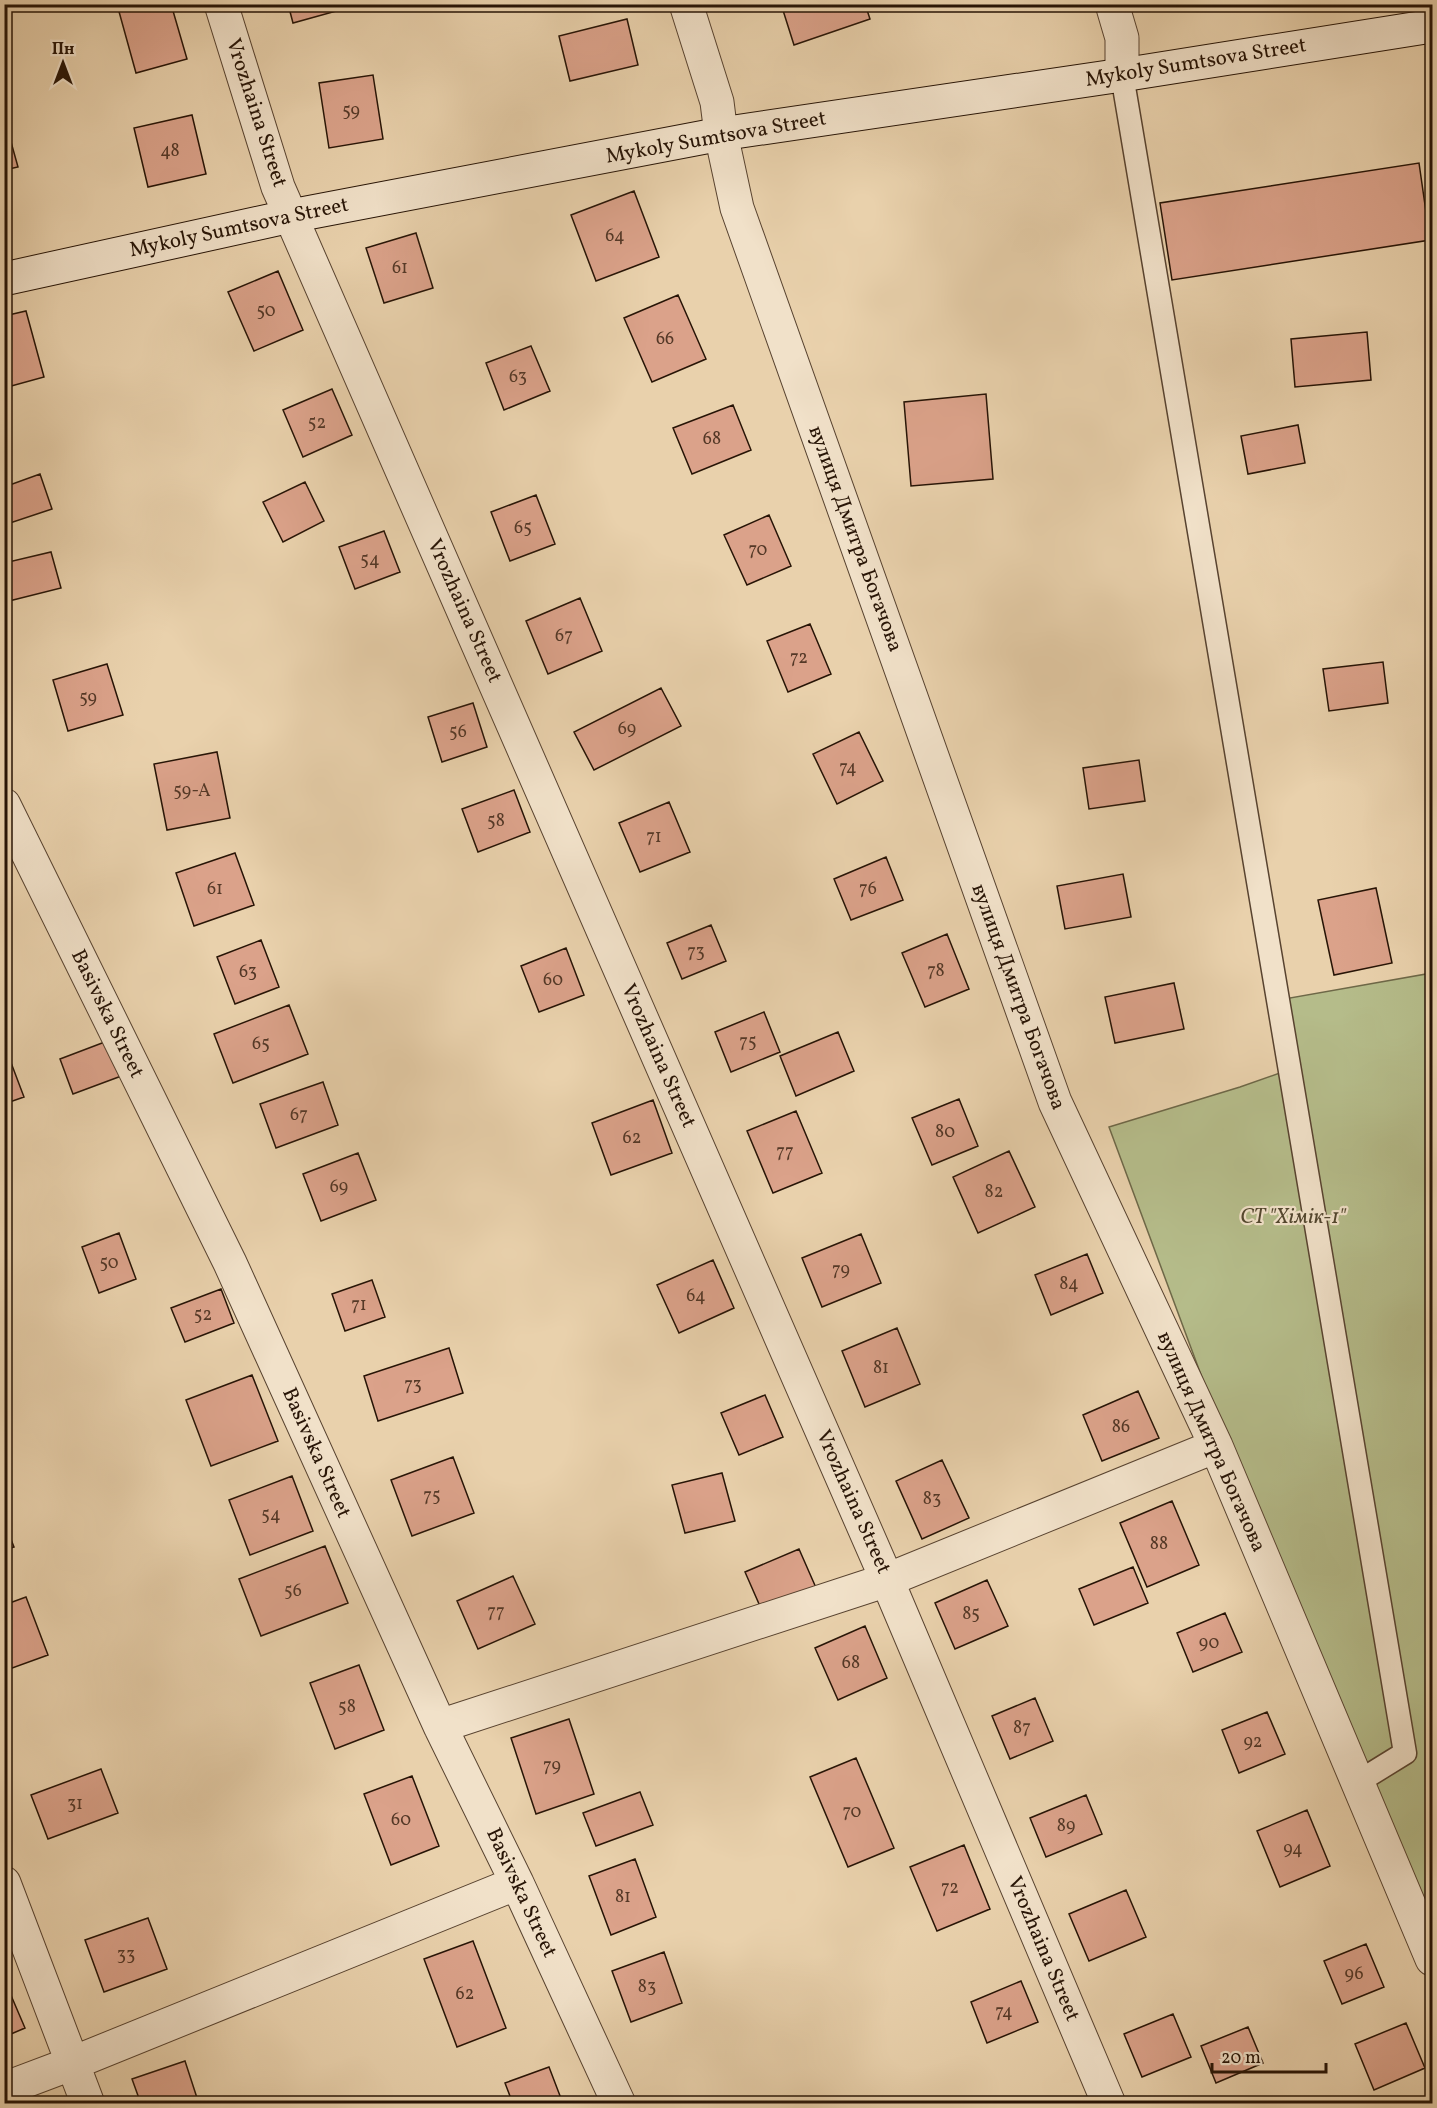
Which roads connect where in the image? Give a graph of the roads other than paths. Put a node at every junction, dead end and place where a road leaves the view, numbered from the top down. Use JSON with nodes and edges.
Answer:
{"nodes":[{"id":1,"x":221,"y":4,"type":"edge"},
{"id":2,"x":686,"y":4,"type":"edge"},
{"id":3,"x":1112,"y":4,"type":"edge"},
{"id":4,"x":1432,"y":26,"type":"edge"},
{"id":5,"x":1122,"y":75,"type":"junction"},
{"id":6,"x":720,"y":134,"type":"junction"},
{"id":7,"x":291,"y":216,"type":"junction"},
{"id":8,"x":4,"y":279,"type":"edge"},
{"id":9,"x":4,"y":805,"type":"edge"},
{"id":10,"x":1216,"y":1446,"type":"junction"},
{"id":11,"x":887,"y":1580,"type":"junction"},
{"id":12,"x":440,"y":1726,"type":"junction"},
{"id":13,"x":1358,"y":1782,"type":"junction"},
{"id":14,"x":4,"y":1883,"type":"edge"},
{"id":15,"x":517,"y":1883,"type":"junction"},
{"id":16,"x":1432,"y":1959,"type":"edge"},
{"id":17,"x":73,"y":2063,"type":"junction"},
{"id":18,"x":4,"y":2089,"type":"edge"},
{"id":19,"x":88,"y":2103,"type":"edge"},
{"id":20,"x":619,"y":2103,"type":"edge"},
{"id":21,"x":1109,"y":2103,"type":"edge"}],
"edges":[{"from":1,"to":7,"type":"street","name":"Vrozhaina Street"},
{"from":2,"to":6,"type":"street","name":"вулиця Дмитра Богачова"},
{"from":3,"to":5,"type":"street"},
{"from":4,"to":5,"type":"street","name":"Mykoly Sumtsova Street"},
{"from":5,"to":6,"type":"street","name":"Mykoly Sumtsova Street"},
{"from":5,"to":13,"type":"lane"},
{"from":6,"to":7,"type":"street","name":"Mykoly Sumtsova Street"},
{"from":6,"to":10,"type":"street","name":"вулиця Дмитра Богачова"},
{"from":7,"to":8,"type":"street","name":"Mykoly Sumtsova Street"},
{"from":7,"to":11,"type":"street","name":"Vrozhaina Street"},
{"from":9,"to":12,"type":"street","name":"Basivska Street"},
{"from":10,"to":11,"type":"street"},
{"from":10,"to":13,"type":"street","name":"вулиця Дмитра Богачова"},
{"from":11,"to":12,"type":"street"},
{"from":11,"to":21,"type":"street","name":"Vrozhaina Street"},
{"from":12,"to":15,"type":"street","name":"Basivska Street"},
{"from":13,"to":16,"type":"street","name":"вулиця Дмитра Богачова"},
{"from":14,"to":17,"type":"street"},
{"from":15,"to":17,"type":"street"},
{"from":15,"to":20,"type":"street","name":"Basivska Street"},
{"from":17,"to":18,"type":"street"},
{"from":17,"to":19,"type":"street"}]}
